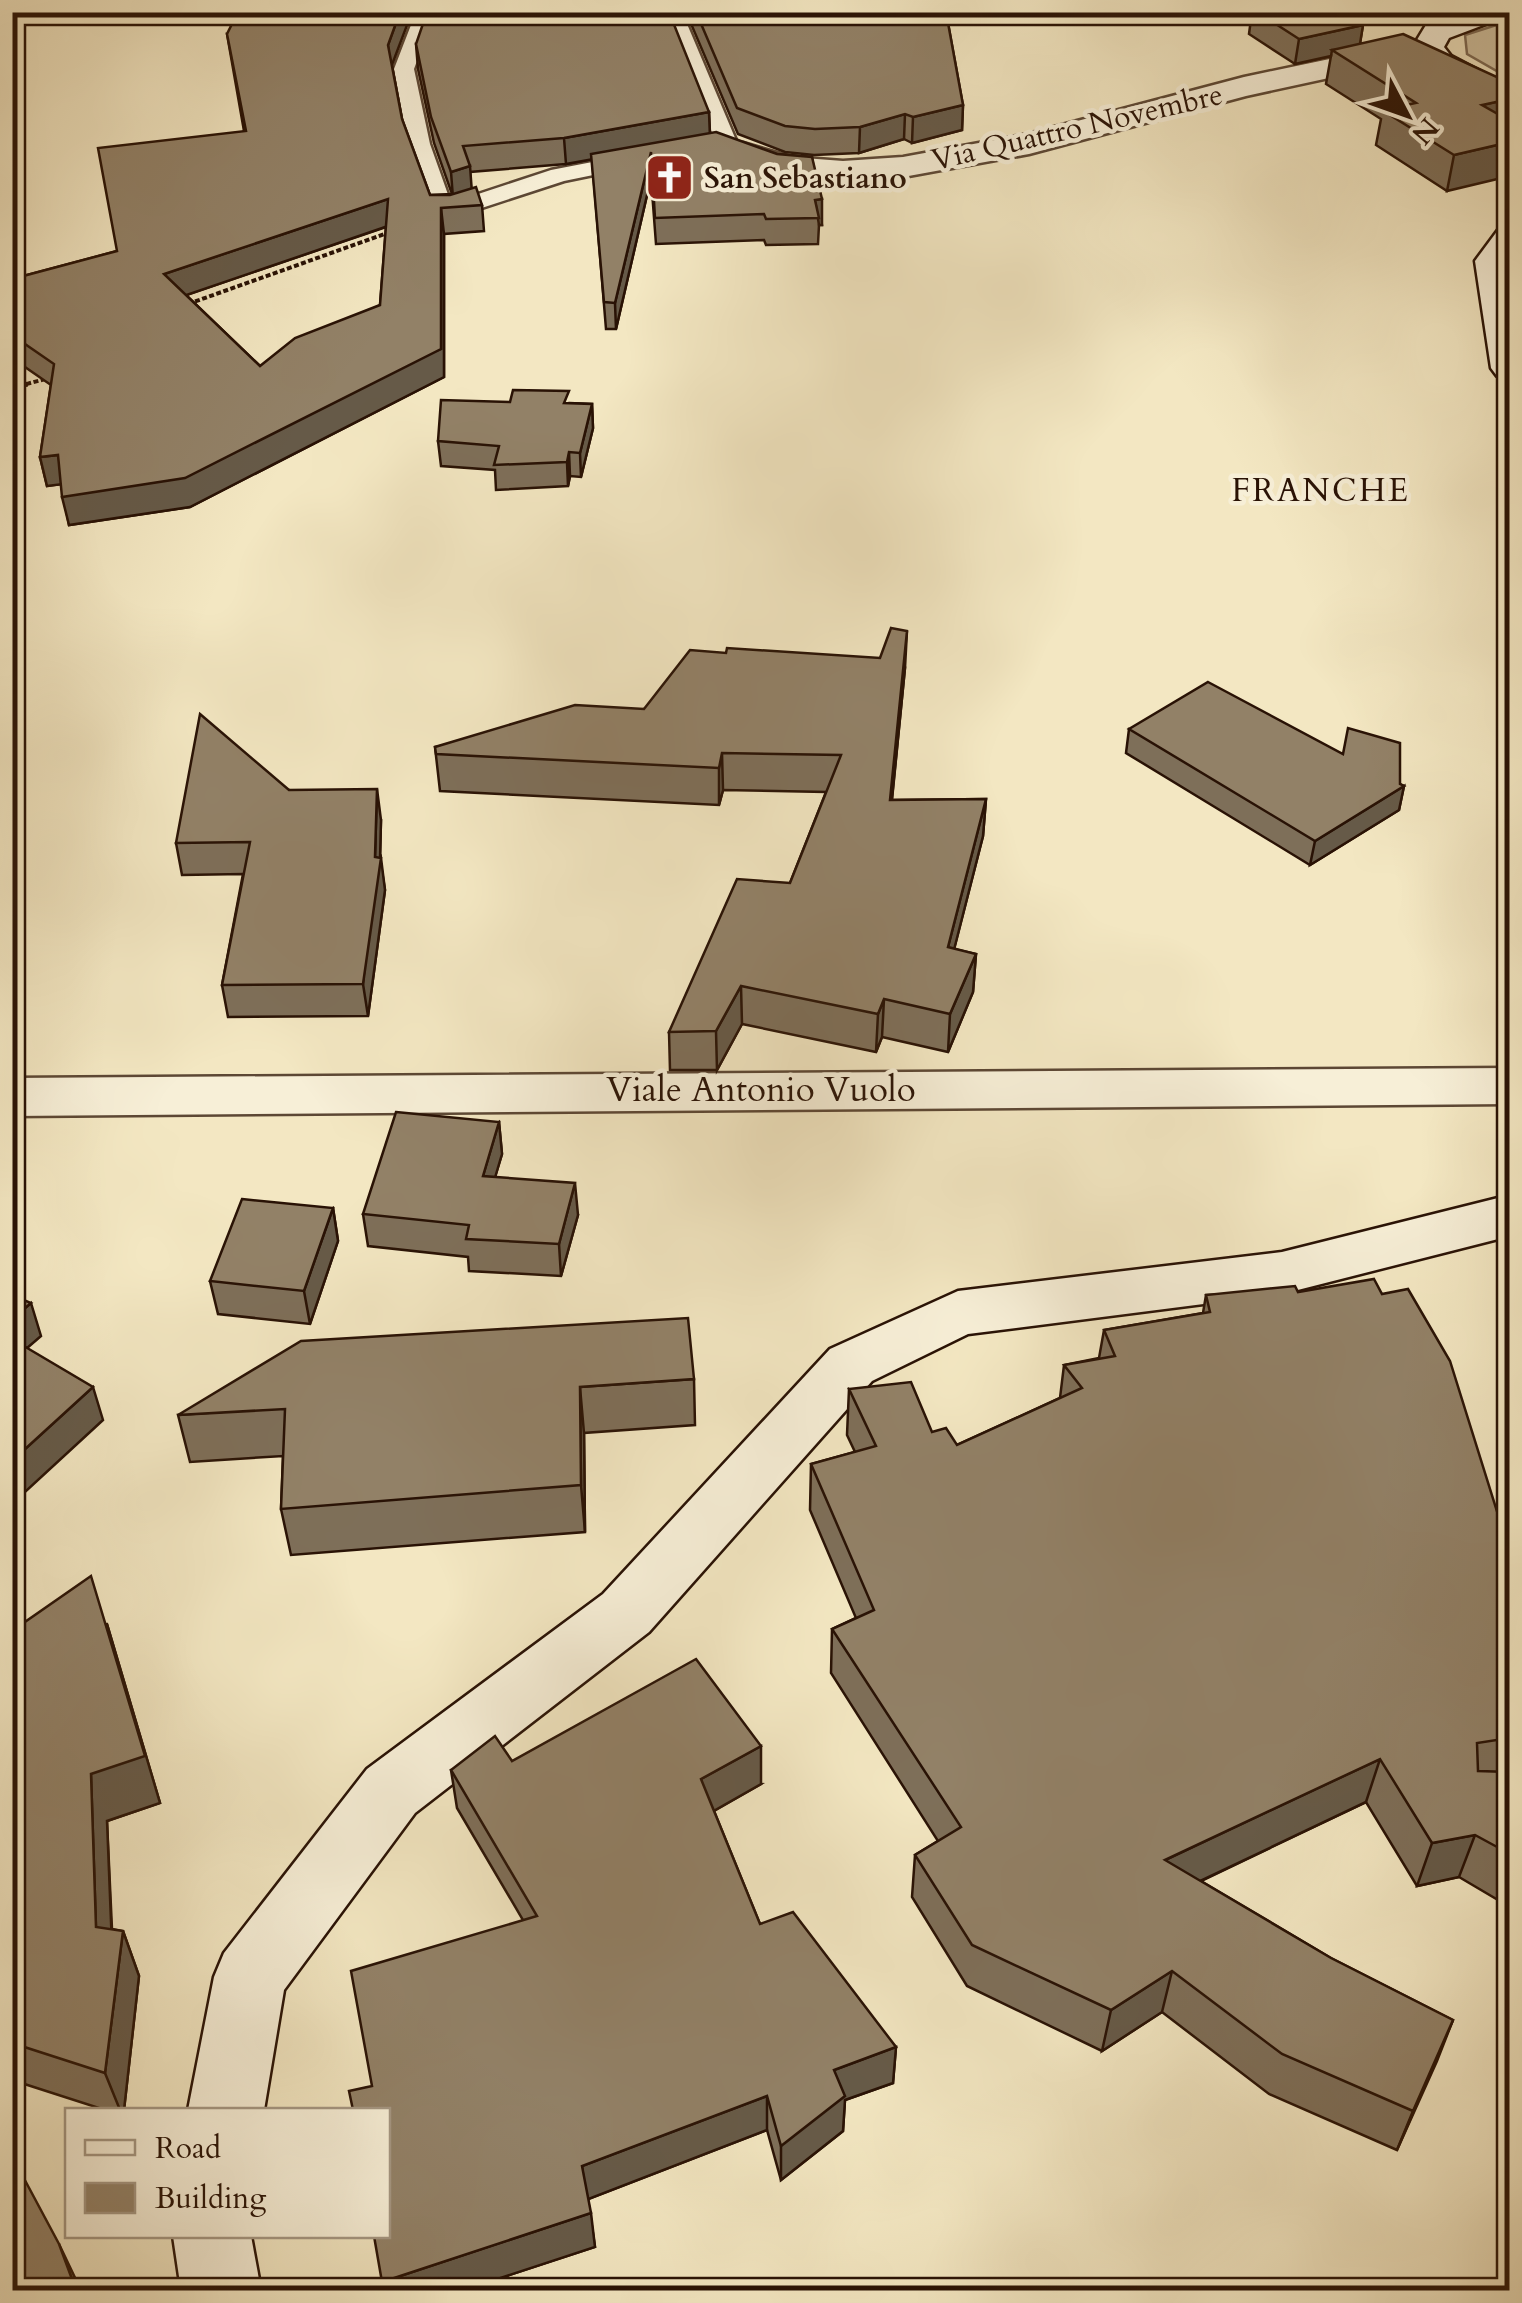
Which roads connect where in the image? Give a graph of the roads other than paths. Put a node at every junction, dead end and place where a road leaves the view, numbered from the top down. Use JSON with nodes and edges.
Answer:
{"nodes":[{"id":1,"x":426,"y":12,"type":"edge"},
{"id":2,"x":672,"y":12,"type":"edge"},
{"id":3,"x":1491,"y":12,"type":"edge"},
{"id":4,"x":1428,"y":48,"type":"junction"},
{"id":5,"x":1510,"y":100,"type":"edge"},
{"id":6,"x":726,"y":145,"type":"junction"},
{"id":7,"x":1510,"y":237,"type":"edge"},
{"id":8,"x":1510,"y":368,"type":"edge"},
{"id":9,"x":1510,"y":1086,"type":"edge"},
{"id":10,"x":12,"y":1098,"type":"edge"},
{"id":11,"x":1510,"y":1215,"type":"edge"},
{"id":12,"x":226,"y":2108,"type":"edge"},
{"id":13,"x":212,"y":2238,"type":"edge"},
{"id":14,"x":221,"y":2290,"type":"edge"}],
"edges":[{"from":1,"to":6,"type":"lane"},
{"from":2,"to":6,"type":"lane"},
{"from":3,"to":4,"type":"street"},
{"from":4,"to":5,"type":"street"},
{"from":4,"to":6,"type":"street","name":"Via Quattro Novembre"},
{"from":7,"to":8,"type":"street"},
{"from":9,"to":10,"type":"street","name":"Viale Antonio Vuolo"},
{"from":11,"to":12,"type":"street"},
{"from":13,"to":14,"type":"street"}]}
